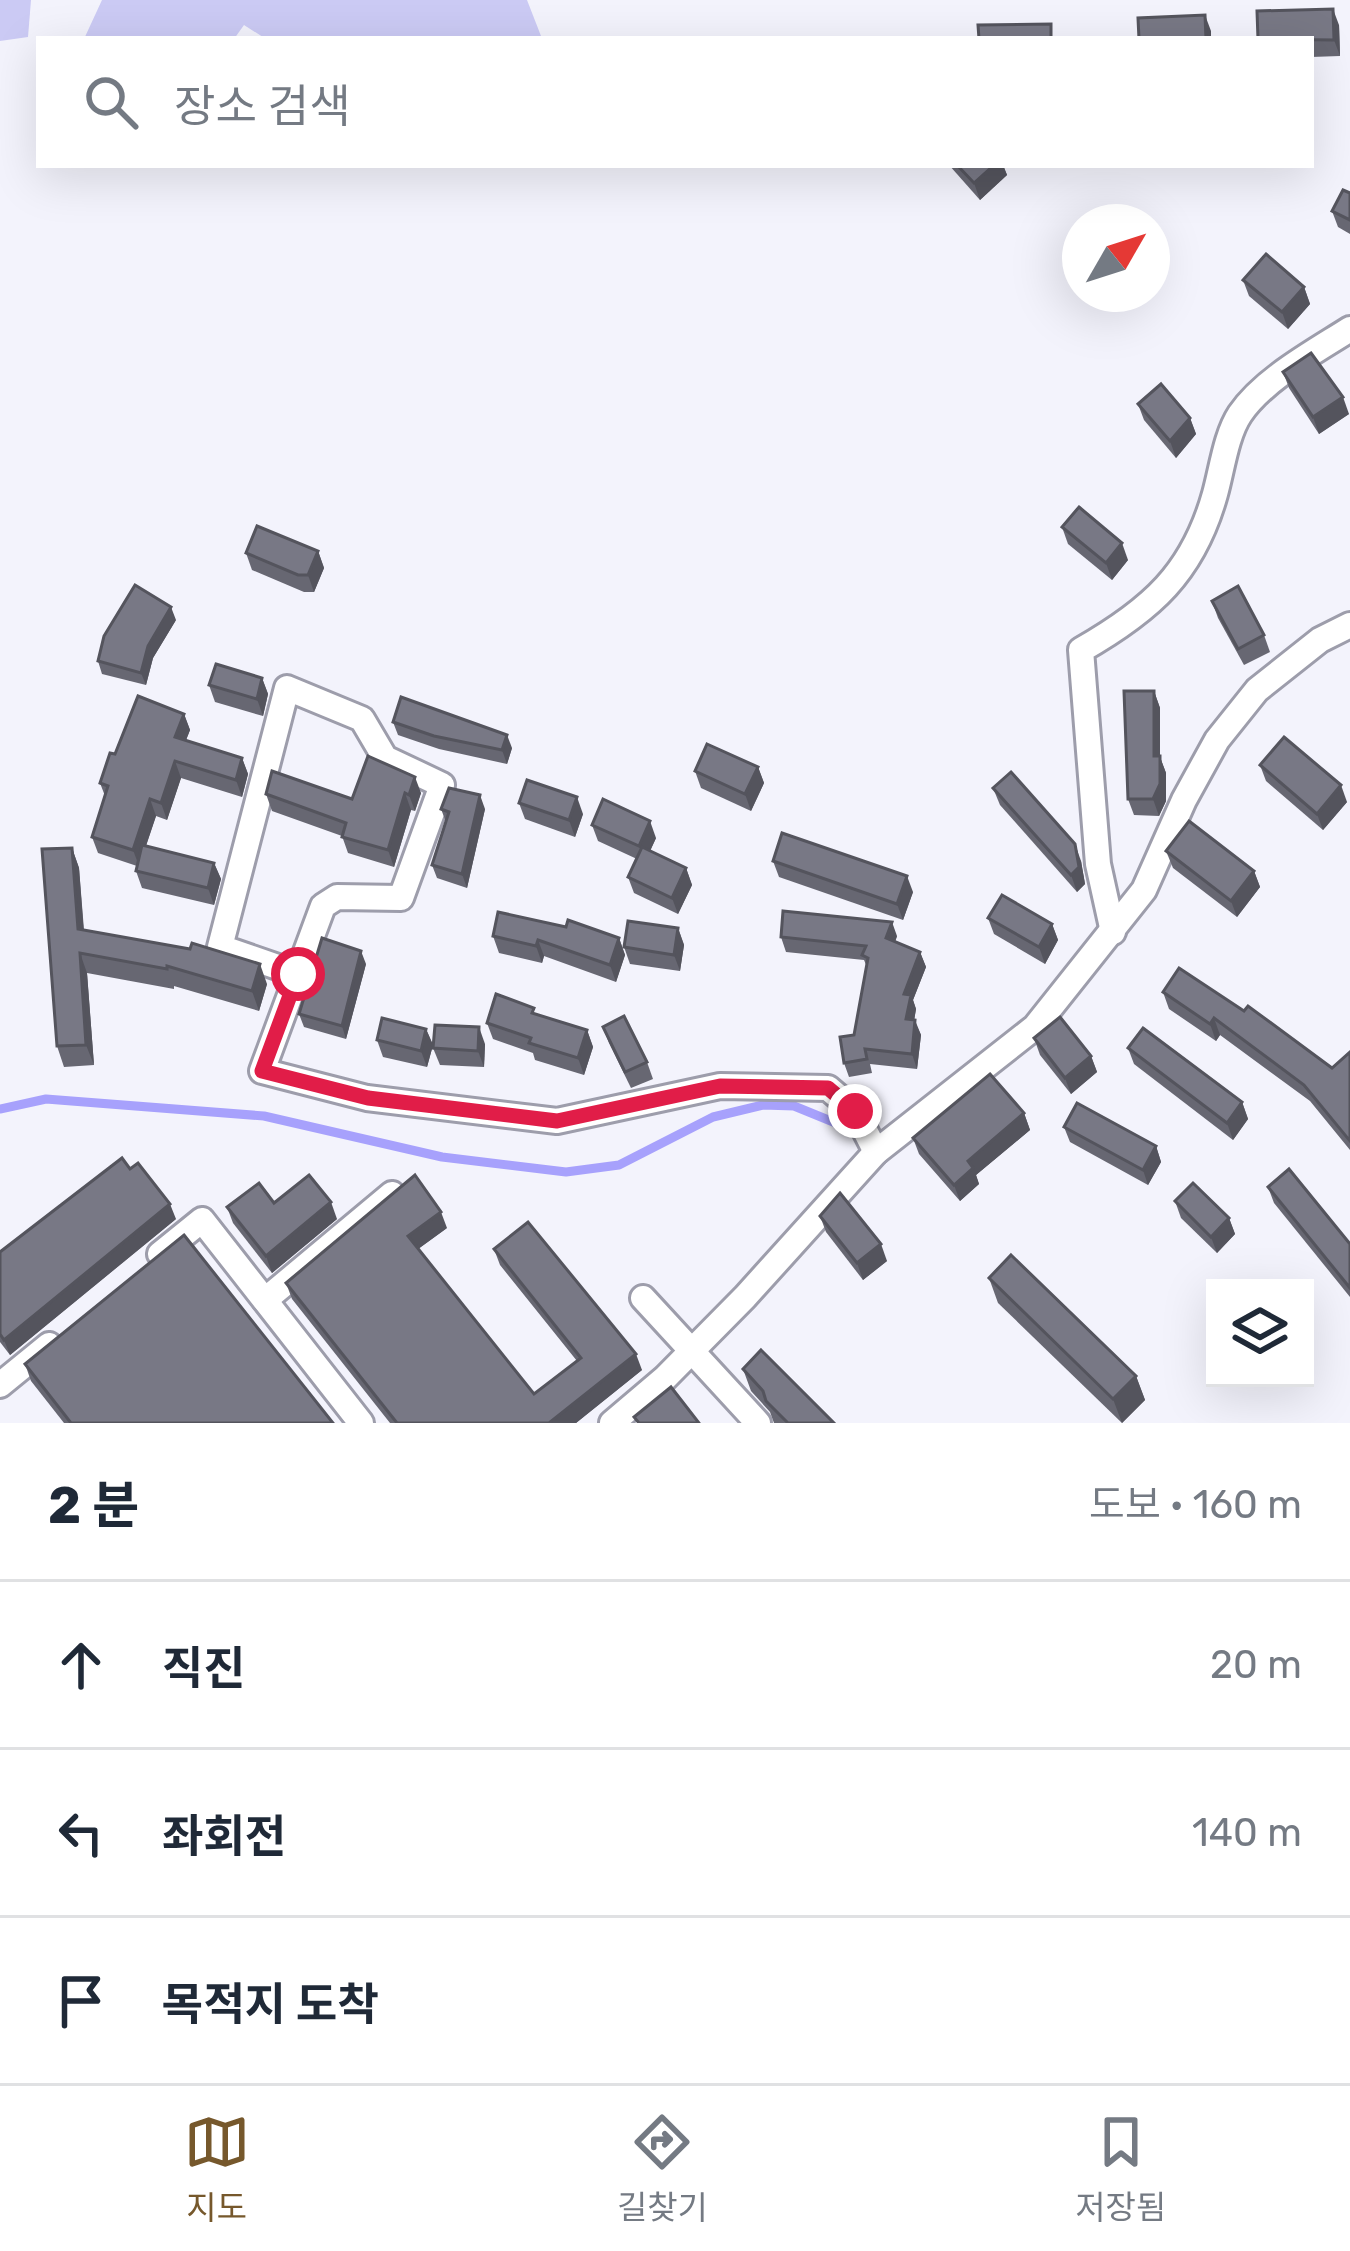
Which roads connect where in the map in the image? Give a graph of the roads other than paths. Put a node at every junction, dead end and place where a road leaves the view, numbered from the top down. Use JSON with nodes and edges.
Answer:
{"nodes":[{"id":1,"x":1350,"y":329,"type":"edge"},
{"id":2,"x":1350,"y":625,"type":"edge"},
{"id":3,"x":1113,"y":932,"type":"junction"},
{"id":4,"x":298,"y":974,"type":"junction"},
{"id":5,"x":876,"y":1152,"type":"junction"},
{"id":6,"x":392,"y":1194,"type":"edge"},
{"id":7,"x":147,"y":1265,"type":"edge"},
{"id":8,"x":644,"y":1298,"type":"dead end"},
{"id":9,"x":265,"y":1300,"type":"junction"},
{"id":10,"x":74,"y":1325,"type":"edge"},
{"id":11,"x":692,"y":1347,"type":"junction"},
{"id":12,"x":0,"y":1385,"type":"edge"},
{"id":13,"x":361,"y":1423,"type":"edge"},
{"id":14,"x":612,"y":1423,"type":"edge"},
{"id":15,"x":758,"y":1423,"type":"edge"}],
"edges":[{"from":1,"to":3,"type":"street"},
{"from":2,"to":3,"type":"street"},
{"from":3,"to":5,"type":"street"},
{"from":4,"to":4,"type":"street"},
{"from":4,"to":5,"type":"street"},
{"from":5,"to":11,"type":"street"},
{"from":6,"to":9,"type":"street"},
{"from":7,"to":9,"type":"street"},
{"from":8,"to":11,"type":"street"},
{"from":9,"to":13,"type":"street"},
{"from":10,"to":12,"type":"street"},
{"from":11,"to":14,"type":"street"},
{"from":11,"to":15,"type":"street"}]}
